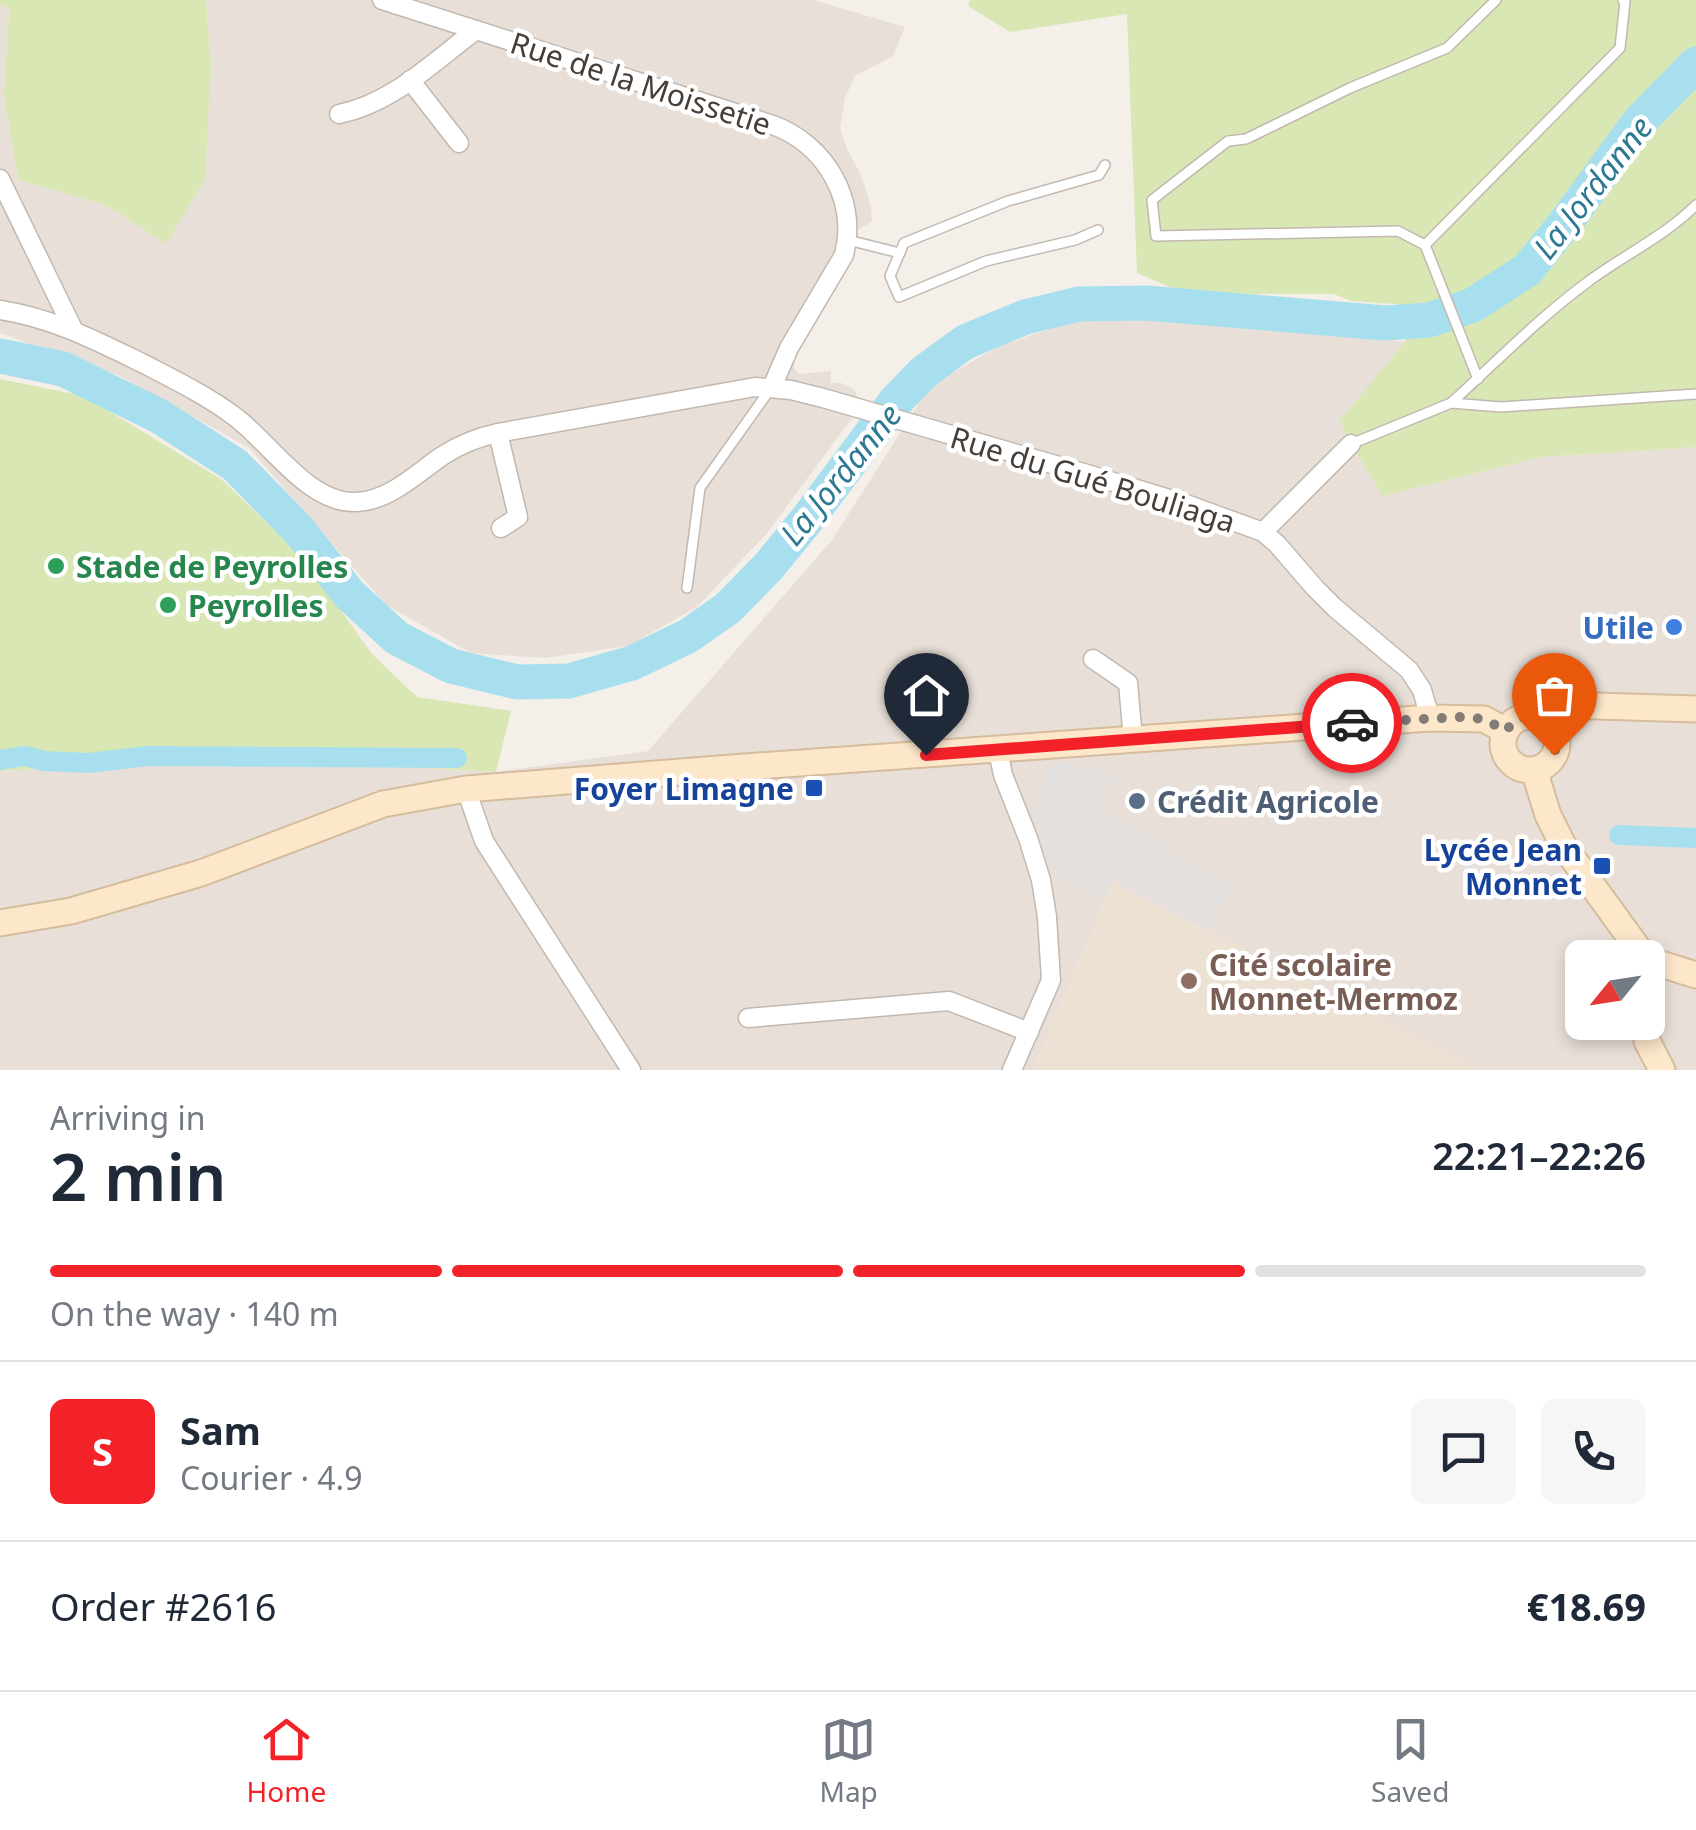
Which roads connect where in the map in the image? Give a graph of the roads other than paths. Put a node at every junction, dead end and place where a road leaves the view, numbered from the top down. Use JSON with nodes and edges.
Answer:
{"nodes":[{"id":1,"x":382,"y":0,"type":"edge"},
{"id":2,"x":1496,"y":0,"type":"edge"},
{"id":3,"x":1623,"y":0,"type":"edge"},
{"id":4,"x":476,"y":30,"type":"junction"},
{"id":5,"x":410,"y":80,"type":"junction"},
{"id":6,"x":338,"y":114,"type":"dead end"},
{"id":7,"x":460,"y":143,"type":"dead end"},
{"id":8,"x":1105,"y":165,"type":"dead end"},
{"id":9,"x":0,"y":179,"type":"edge"},
{"id":10,"x":1696,"y":206,"type":"edge"},
{"id":11,"x":1098,"y":230,"type":"dead end"},
{"id":12,"x":848,"y":240,"type":"junction"},
{"id":13,"x":1425,"y":244,"type":"junction"},
{"id":14,"x":900,"y":253,"type":"junction"},
{"id":15,"x":0,"y":310,"type":"edge"},
{"id":16,"x":74,"y":330,"type":"junction"},
{"id":17,"x":1478,"y":379,"type":"junction"},
{"id":18,"x":772,"y":387,"type":"junction"},
{"id":19,"x":1696,"y":394,"type":"edge"},
{"id":20,"x":1451,"y":404,"type":"junction"},
{"id":21,"x":498,"y":433,"type":"junction"},
{"id":22,"x":1351,"y":444,"type":"joint"},
{"id":23,"x":501,"y":528,"type":"dead end"},
{"id":24,"x":1263,"y":532,"type":"junction"},
{"id":25,"x":687,"y":588,"type":"dead end"},
{"id":26,"x":1092,"y":660,"type":"dead end"},
{"id":27,"x":1627,"y":707,"type":"junction"},
{"id":28,"x":1696,"y":709,"type":"edge"},
{"id":29,"x":1530,"y":716,"type":"junction"},
{"id":30,"x":1430,"y":718,"type":"junction"},
{"id":31,"x":1554,"y":730,"type":"junction"},
{"id":32,"x":1506,"y":731,"type":"junction"},
{"id":33,"x":1133,"y":739,"type":"junction"},
{"id":34,"x":998,"y":750,"type":"junction"},
{"id":35,"x":1534,"y":770,"type":"junction"},
{"id":36,"x":466,"y":789,"type":"junction"},
{"id":37,"x":0,"y":923,"type":"edge"},
{"id":38,"x":1631,"y":940,"type":"edge"},
{"id":39,"x":1665,"y":968,"type":"edge"},
{"id":40,"x":1696,"y":975,"type":"edge"},
{"id":41,"x":748,"y":1018,"type":"dead end"},
{"id":42,"x":1029,"y":1032,"type":"junction"},
{"id":43,"x":1647,"y":1040,"type":"edge"},
{"id":44,"x":631,"y":1070,"type":"edge"},
{"id":45,"x":1012,"y":1070,"type":"edge"},
{"id":46,"x":1662,"y":1070,"type":"edge"}],
"edges":[{"from":1,"to":4,"type":"street","name":"Rue de la Moissetie"},
{"from":2,"to":13,"type":"lane"},
{"from":3,"to":13,"type":"lane"},
{"from":4,"to":5,"type":"street"},
{"from":4,"to":12,"type":"street","name":"Rue de la Moissetie"},
{"from":5,"to":6,"type":"street"},
{"from":5,"to":7,"type":"street"},
{"from":8,"to":14,"type":"lane"},
{"from":9,"to":16,"type":"street"},
{"from":10,"to":17,"type":"lane"},
{"from":11,"to":14,"type":"lane"},
{"from":12,"to":14,"type":"lane"},
{"from":12,"to":18,"type":"street"},
{"from":13,"to":17,"type":"lane"},
{"from":15,"to":16,"type":"street","name":"Rue du Gué Bouliaga"},
{"from":16,"to":21,"type":"street","name":"Rue du Gué Bouliaga"},
{"from":17,"to":20,"type":"lane"},
{"from":18,"to":21,"type":"street","name":"Rue du Gué Bouliaga"},
{"from":18,"to":24,"type":"street","name":"Rue du Gué Bouliaga"},
{"from":18,"to":25,"type":"lane"},
{"from":19,"to":20,"type":"lane"},
{"from":20,"to":22,"type":"lane"},
{"from":21,"to":23,"type":"street"},
{"from":22,"to":24,"type":"street"},
{"from":24,"to":30,"type":"street","name":"Rue du Gué Bouliaga"},
{"from":26,"to":33,"type":"street"},
{"from":27,"to":28,"type":"main road"},
{"from":27,"to":29,"type":"main road"},
{"from":27,"to":31,"type":"main road"},
{"from":29,"to":31,"type":"main road"},
{"from":29,"to":32,"type":"main road"},
{"from":30,"to":32,"type":"main road"},
{"from":30,"to":33,"type":"main road"},
{"from":31,"to":35,"type":"main road"},
{"from":32,"to":35,"type":"main road"},
{"from":33,"to":34,"type":"main road"},
{"from":34,"to":36,"type":"main road"},
{"from":34,"to":42,"type":"street"},
{"from":35,"to":38,"type":"main road"},
{"from":36,"to":37,"type":"main road"},
{"from":36,"to":44,"type":"street"},
{"from":39,"to":40,"type":"main road"},
{"from":41,"to":42,"type":"street"},
{"from":42,"to":45,"type":"street"},
{"from":43,"to":46,"type":"main road"}]}
